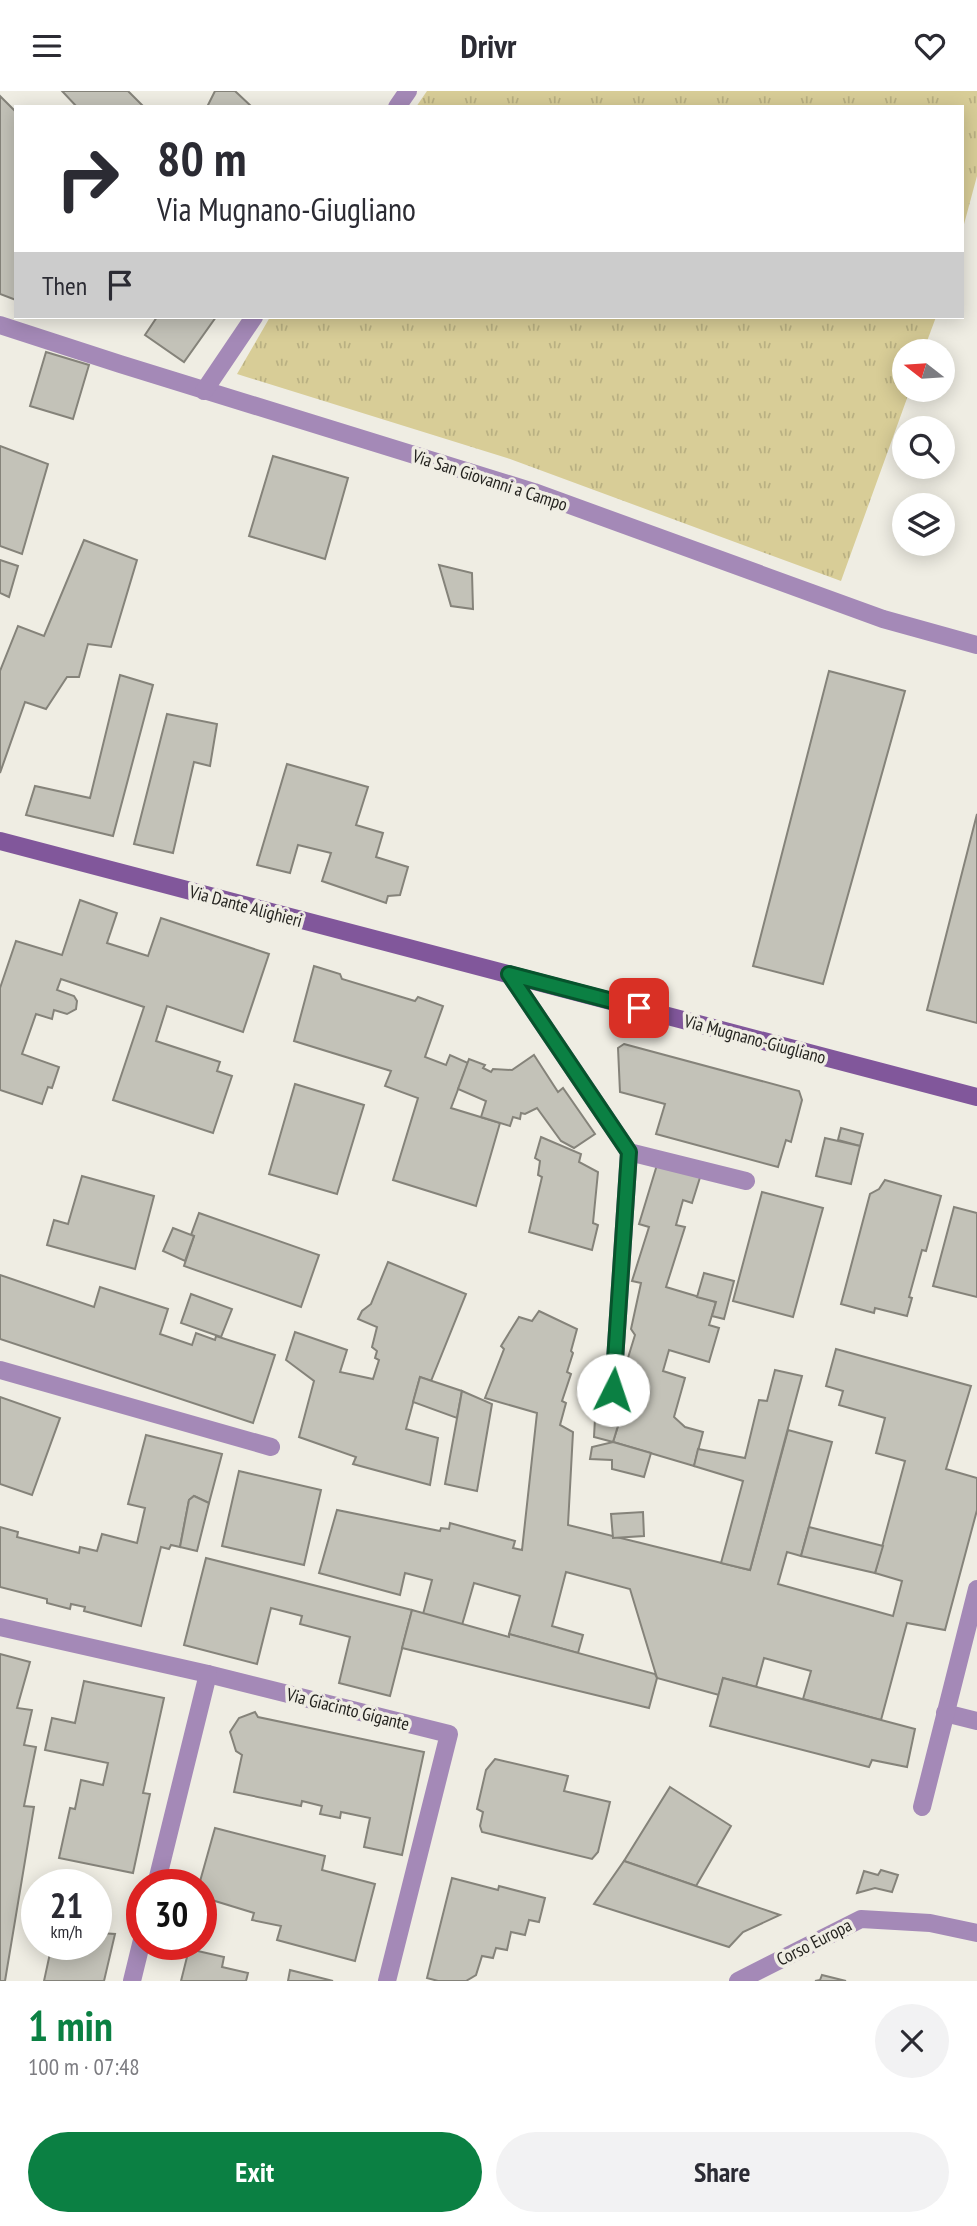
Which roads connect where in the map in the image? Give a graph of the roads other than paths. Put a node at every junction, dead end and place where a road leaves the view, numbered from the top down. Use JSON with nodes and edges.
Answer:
{"nodes":[{"id":1,"x":253,"y":319,"type":"edge"},
{"id":2,"x":0,"y":324,"type":"edge"},
{"id":3,"x":204,"y":391,"type":"junction"},
{"id":4,"x":977,"y":645,"type":"edge"},
{"id":5,"x":0,"y":841,"type":"edge"},
{"id":6,"x":501,"y":972,"type":"junction"},
{"id":7,"x":977,"y":1097,"type":"edge"},
{"id":8,"x":629,"y":1152,"type":"junction"},
{"id":9,"x":746,"y":1181,"type":"dead end"},
{"id":10,"x":0,"y":1370,"type":"edge"},
{"id":11,"x":613,"y":1390,"type":"dead end"},
{"id":12,"x":271,"y":1447,"type":"dead end"},
{"id":13,"x":977,"y":1588,"type":"edge"},
{"id":14,"x":0,"y":1627,"type":"edge"},
{"id":15,"x":208,"y":1674,"type":"junction"},
{"id":16,"x":945,"y":1713,"type":"junction"},
{"id":17,"x":977,"y":1721,"type":"edge"},
{"id":18,"x":922,"y":1807,"type":"dead end"},
{"id":19,"x":160,"y":1869,"type":"edge"},
{"id":20,"x":977,"y":1933,"type":"edge"},
{"id":21,"x":137,"y":1960,"type":"edge"},
{"id":22,"x":132,"y":1981,"type":"edge"},
{"id":23,"x":387,"y":1981,"type":"edge"},
{"id":24,"x":738,"y":1981,"type":"edge"}],
"edges":[{"from":1,"to":3,"type":"street"},
{"from":2,"to":3,"type":"street","name":"Via San Giovanni a Campo"},
{"from":3,"to":4,"type":"street","name":"Via San Giovanni a Campo"},
{"from":5,"to":6,"type":"main road","name":"Via Dante Alighieri"},
{"from":6,"to":7,"type":"main road","name":"Via Mugnano-Giugliano"},
{"from":6,"to":8,"type":"street"},
{"from":8,"to":9,"type":"street"},
{"from":8,"to":11,"type":"street"},
{"from":10,"to":12,"type":"street"},
{"from":13,"to":16,"type":"street"},
{"from":14,"to":15,"type":"street","name":"Via Giacinto Gigante"},
{"from":15,"to":19,"type":"street"},
{"from":15,"to":23,"type":"street","name":"Via Giacinto Gigante"},
{"from":16,"to":17,"type":"street"},
{"from":16,"to":18,"type":"street"},
{"from":20,"to":24,"type":"street","name":"Corso Europa"},
{"from":21,"to":22,"type":"street"}]}
